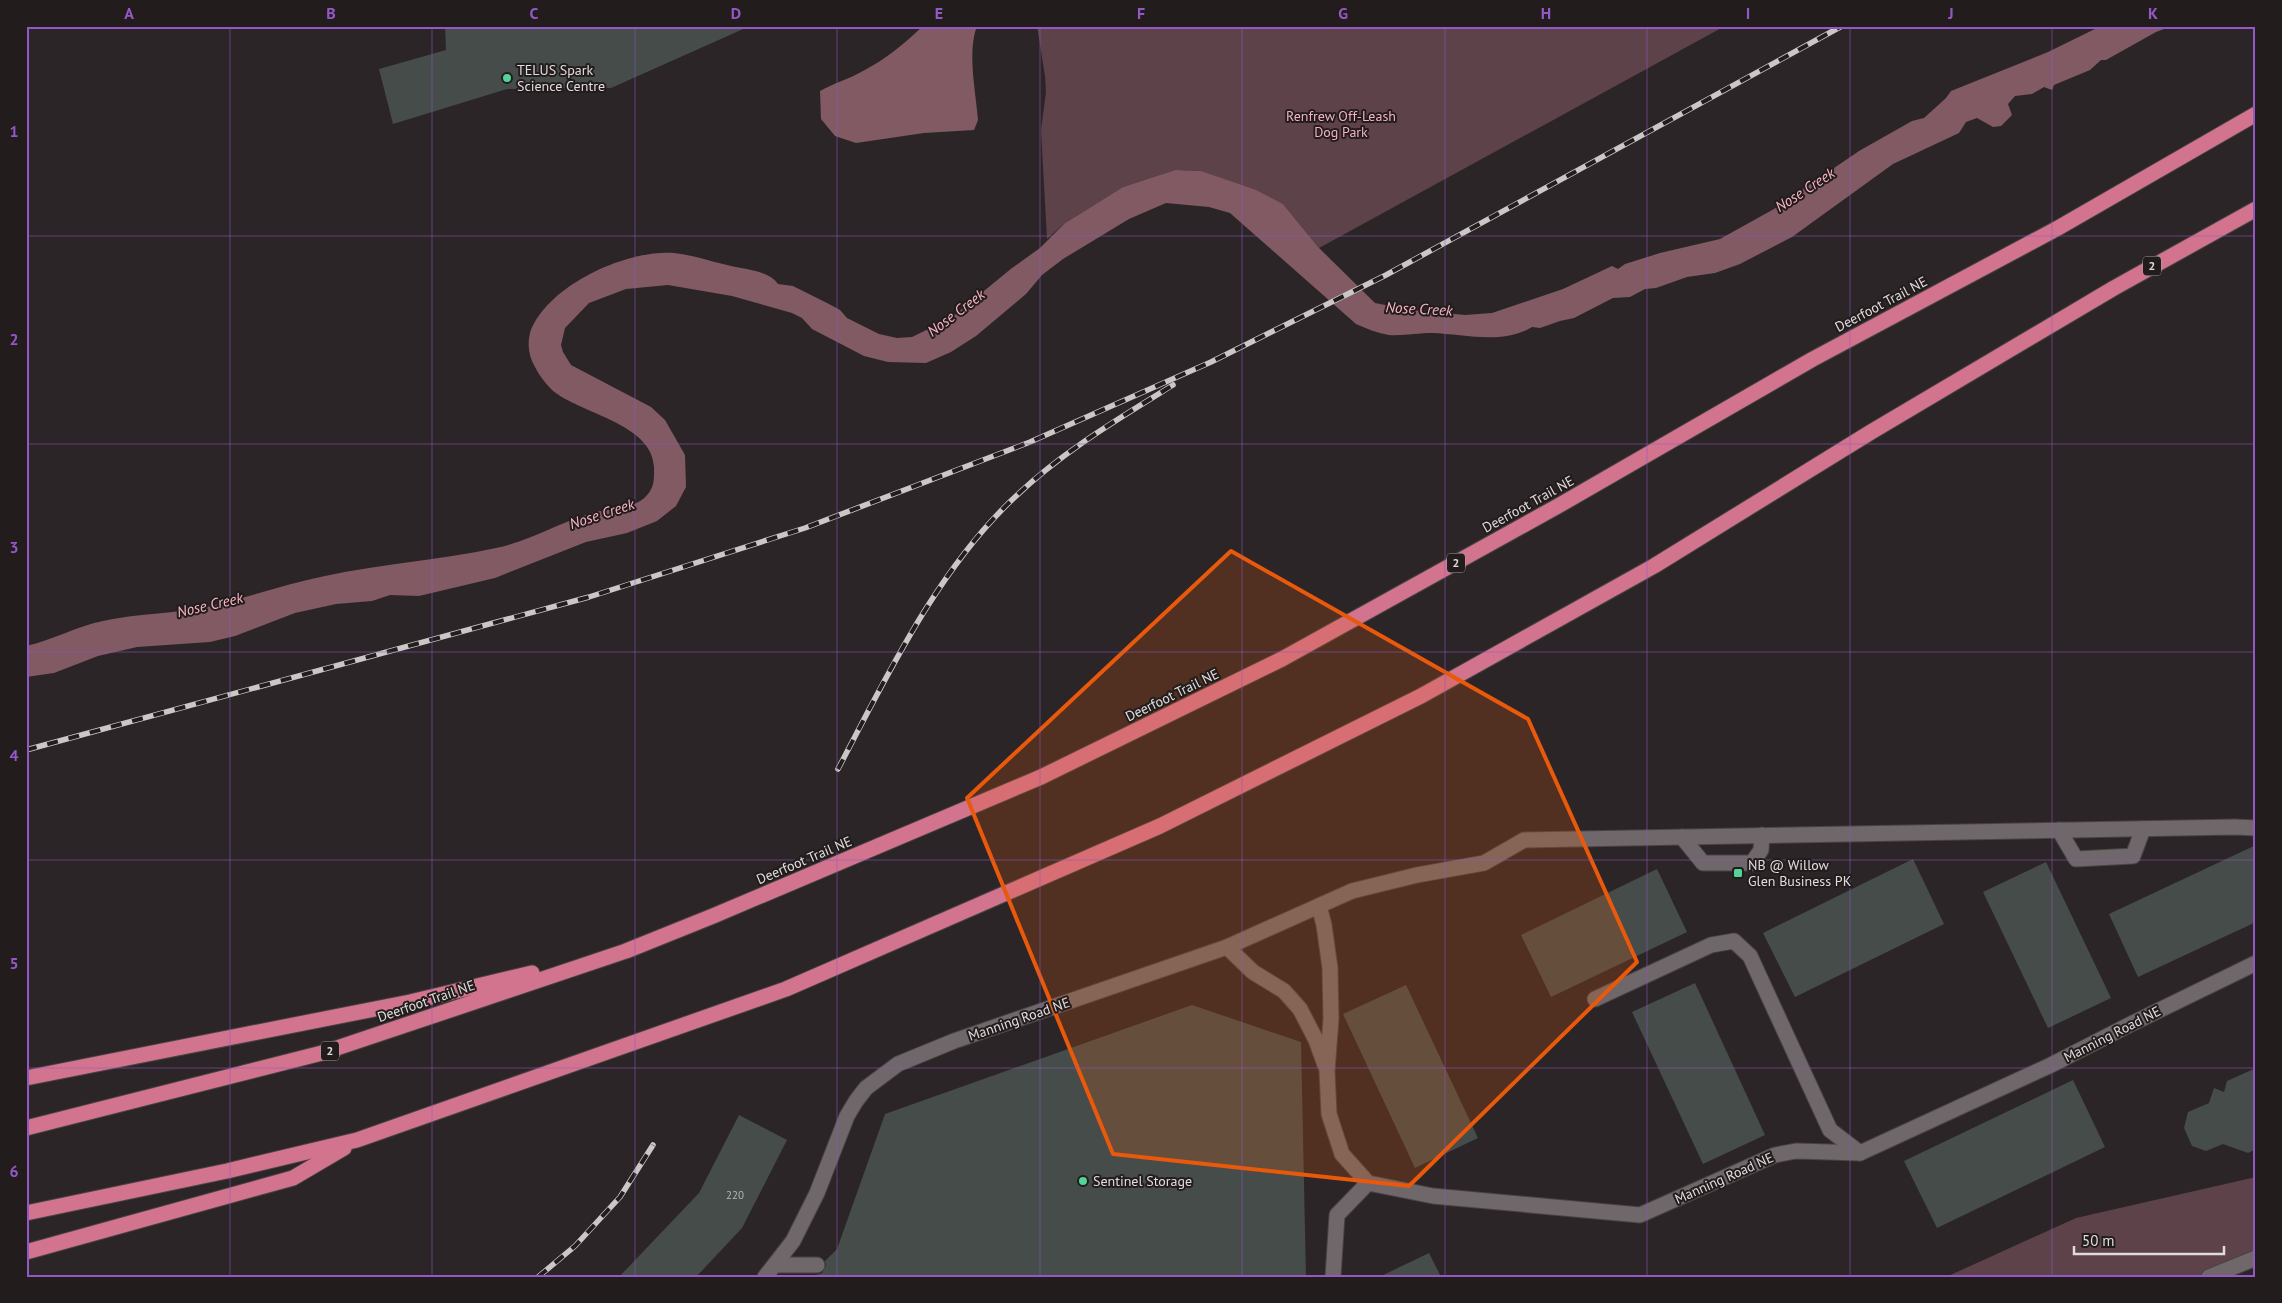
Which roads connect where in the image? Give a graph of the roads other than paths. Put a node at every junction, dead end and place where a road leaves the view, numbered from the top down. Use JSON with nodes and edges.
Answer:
{"nodes":[{"id":1,"x":2256,"y":114,"type":"edge"},
{"id":2,"x":2256,"y":209,"type":"edge"},
{"id":3,"x":2256,"y":828,"type":"edge"},
{"id":4,"x":2143,"y":829,"type":"junction"},
{"id":5,"x":2059,"y":830,"type":"junction"},
{"id":6,"x":1762,"y":835,"type":"junction"},
{"id":7,"x":1682,"y":837,"type":"junction"},
{"id":8,"x":1319,"y":906,"type":"junction"},
{"id":9,"x":1227,"y":947,"type":"junction"},
{"id":10,"x":626,"y":951,"type":"junction"},
{"id":11,"x":2256,"y":963,"type":"edge"},
{"id":12,"x":1595,"y":999,"type":"dead end"},
{"id":13,"x":1327,"y":1071,"type":"junction"},
{"id":14,"x":26,"y":1078,"type":"edge"},
{"id":15,"x":26,"y":1128,"type":"edge"},
{"id":16,"x":358,"y":1140,"type":"junction"},
{"id":17,"x":1860,"y":1153,"type":"junction"},
{"id":18,"x":1368,"y":1183,"type":"junction"},
{"id":19,"x":26,"y":1214,"type":"edge"},
{"id":20,"x":26,"y":1252,"type":"edge"},
{"id":21,"x":2256,"y":1258,"type":"edge"},
{"id":22,"x":776,"y":1265,"type":"junction"},
{"id":23,"x":818,"y":1265,"type":"dead end"},
{"id":24,"x":765,"y":1277,"type":"edge"},
{"id":25,"x":1333,"y":1277,"type":"edge"},
{"id":26,"x":2209,"y":1277,"type":"edge"}],
"edges":[{"from":1,"to":10,"type":"highway","name":"Deerfoot Trail NE","number":"2"},
{"from":2,"to":16,"type":"highway","number":"2"},
{"from":3,"to":4,"type":"street","name":"Manning Road NE"},
{"from":4,"to":5,"type":"street","name":"Manning Road NE"},
{"from":4,"to":5,"type":"street"},
{"from":5,"to":6,"type":"street","name":"Manning Road NE"},
{"from":6,"to":7,"type":"street","name":"Manning Road NE"},
{"from":6,"to":7,"type":"street"},
{"from":7,"to":8,"type":"street","name":"Manning Road NE"},
{"from":8,"to":9,"type":"street","name":"Manning Road NE"},
{"from":8,"to":13,"type":"street"},
{"from":9,"to":13,"type":"street"},
{"from":9,"to":22,"type":"street","name":"Manning Road NE"},
{"from":10,"to":14,"type":"highway"},
{"from":10,"to":15,"type":"highway","name":"Deerfoot Trail NE","number":"2"},
{"from":11,"to":17,"type":"street","name":"Manning Road NE"},
{"from":12,"to":17,"type":"street"},
{"from":13,"to":18,"type":"street"},
{"from":16,"to":19,"type":"highway","number":"2"},
{"from":16,"to":20,"type":"highway"},
{"from":17,"to":18,"type":"street","name":"Manning Road NE"},
{"from":18,"to":25,"type":"street"},
{"from":21,"to":26,"type":"street"},
{"from":22,"to":23,"type":"street"},
{"from":22,"to":24,"type":"street","name":"Manning Road NE"}]}
